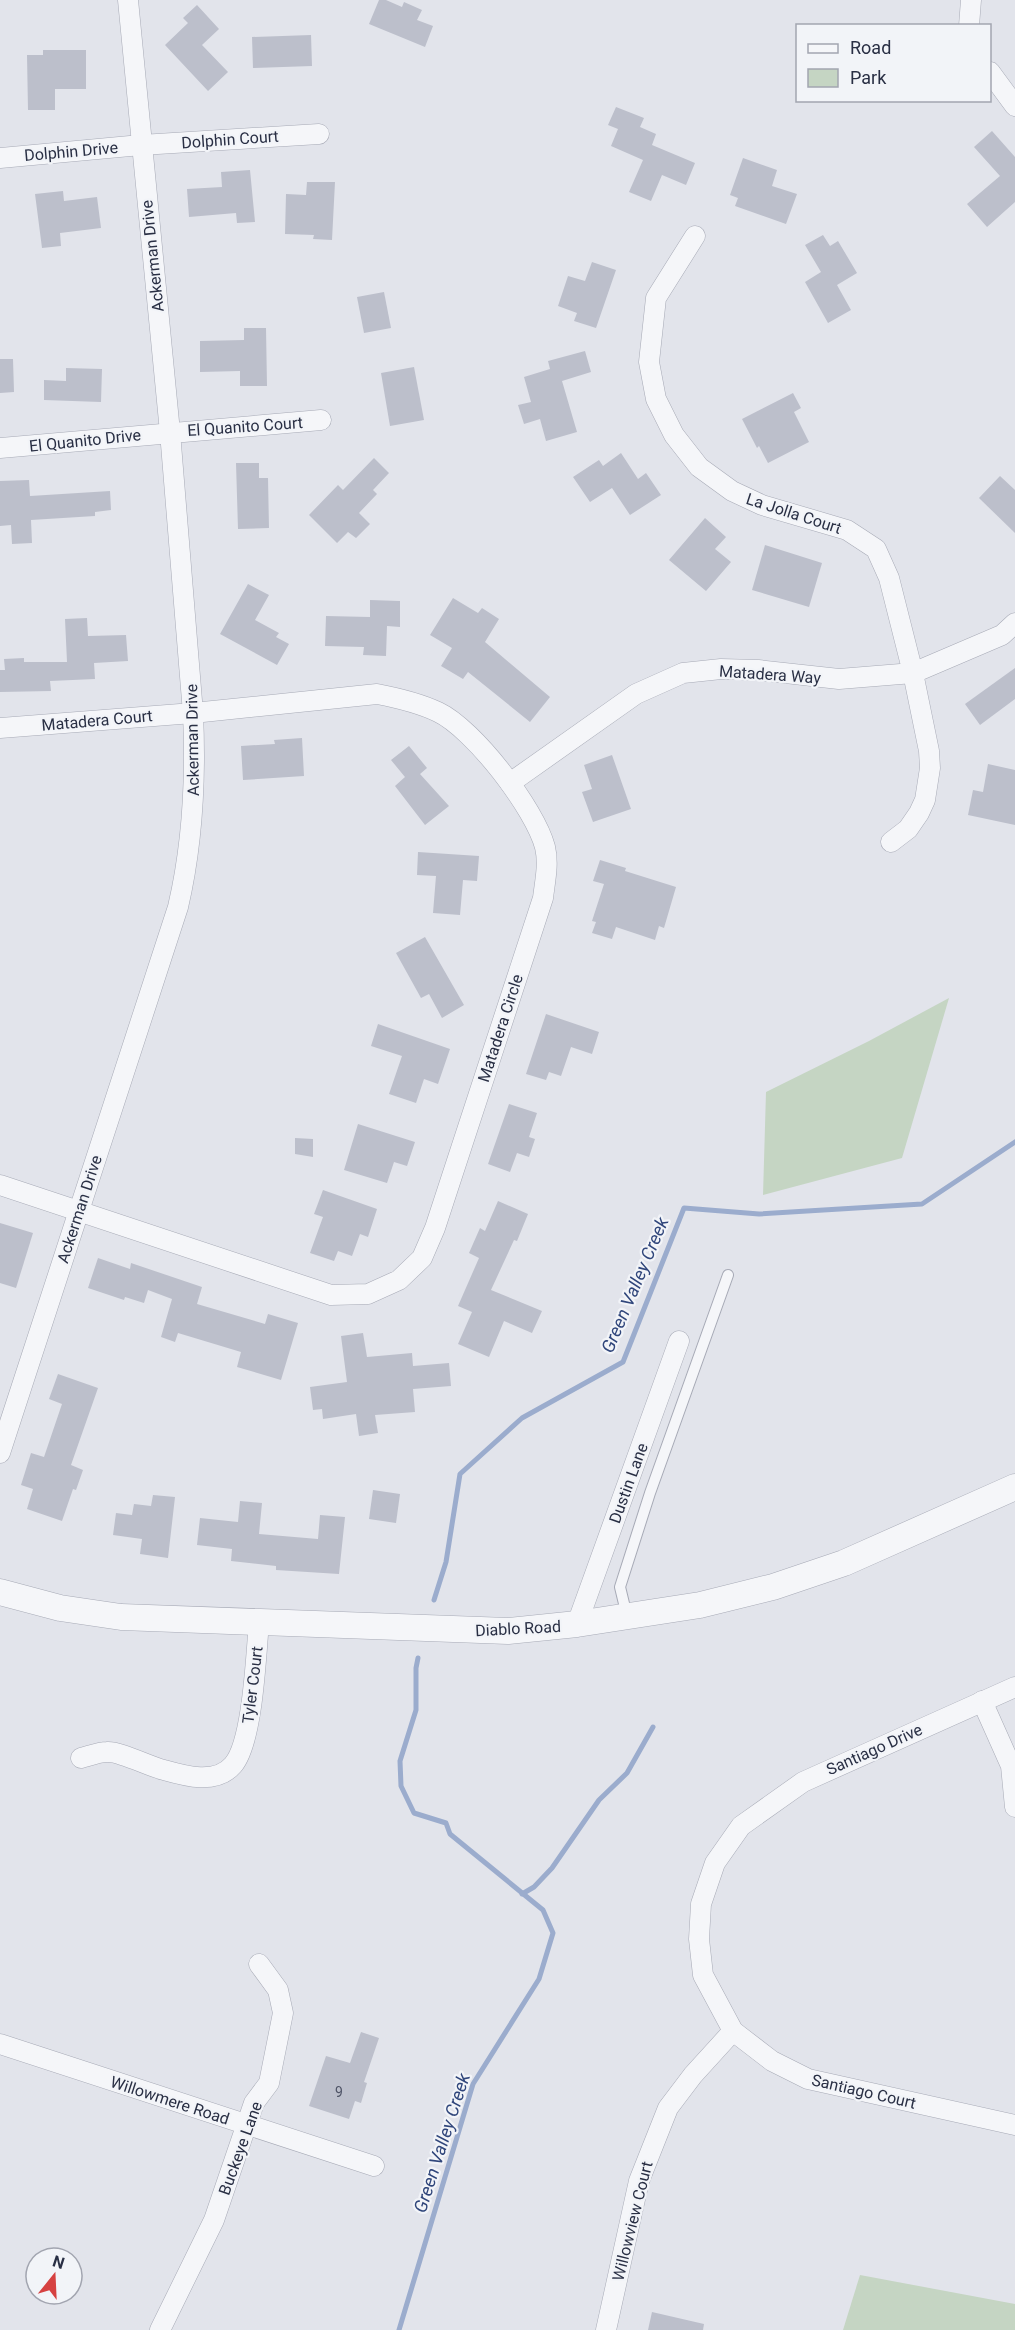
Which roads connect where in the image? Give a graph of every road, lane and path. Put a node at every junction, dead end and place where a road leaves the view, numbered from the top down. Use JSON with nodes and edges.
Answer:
{"nodes":[{"id":1,"x":128,"y":0,"type":"edge"},
{"id":2,"x":971,"y":0,"type":"edge"},
{"id":3,"x":969,"y":24,"type":"edge"},
{"id":4,"x":991,"y":73,"type":"edge"},
{"id":5,"x":1015,"y":106,"type":"edge"},
{"id":6,"x":319,"y":134,"type":"dead end"},
{"id":7,"x":141,"y":145,"type":"junction"},
{"id":8,"x":0,"y":158,"type":"edge"},
{"id":9,"x":695,"y":236,"type":"dead end"},
{"id":10,"x":321,"y":420,"type":"dead end"},
{"id":11,"x":170,"y":432,"type":"junction"},
{"id":12,"x":0,"y":448,"type":"edge"},
{"id":13,"x":1015,"y":623,"type":"edge"},
{"id":14,"x":913,"y":673,"type":"junction"},
{"id":15,"x":193,"y":713,"type":"junction"},
{"id":16,"x":0,"y":728,"type":"edge"},
{"id":17,"x":510,"y":783,"type":"junction"},
{"id":18,"x":891,"y":842,"type":"dead end"},
{"id":19,"x":0,"y":1185,"type":"edge"},
{"id":20,"x":79,"y":1210,"type":"junction"},
{"id":21,"x":728,"y":1275,"type":"dead end"},
{"id":22,"x":679,"y":1341,"type":"dead end"},
{"id":23,"x":0,"y":1454,"type":"edge"},
{"id":24,"x":1015,"y":1487,"type":"edge"},
{"id":25,"x":0,"y":1592,"type":"edge"},
{"id":26,"x":627,"y":1617,"type":"junction"},
{"id":27,"x":259,"y":1622,"type":"junction"},
{"id":28,"x":577,"y":1624,"type":"junction"},
{"id":29,"x":1015,"y":1687,"type":"edge"},
{"id":30,"x":982,"y":1701,"type":"junction"},
{"id":31,"x":81,"y":1758,"type":"dead end"},
{"id":32,"x":1015,"y":1807,"type":"edge"},
{"id":33,"x":741,"y":1826,"type":"joint"},
{"id":34,"x":259,"y":1964,"type":"dead end"},
{"id":35,"x":733,"y":2031,"type":"junction"},
{"id":36,"x":0,"y":2044,"type":"edge"},
{"id":37,"x":247,"y":2125,"type":"junction"},
{"id":38,"x":1015,"y":2125,"type":"edge"},
{"id":39,"x":374,"y":2166,"type":"dead end"},
{"id":40,"x":160,"y":2330,"type":"edge"},
{"id":41,"x":606,"y":2330,"type":"edge"}],
"edges":[{"from":1,"to":7,"type":"street","name":"Ackerman Drive"},
{"from":2,"to":3,"type":"street"},
{"from":4,"to":5,"type":"street"},
{"from":6,"to":7,"type":"street","name":"Dolphin Court"},
{"from":7,"to":8,"type":"street","name":"Dolphin Drive"},
{"from":7,"to":11,"type":"street","name":"Ackerman Drive"},
{"from":9,"to":14,"type":"street","name":"La Jolla Court"},
{"from":10,"to":11,"type":"street","name":"El Quanito Court"},
{"from":11,"to":12,"type":"street","name":"El Quanito Drive"},
{"from":11,"to":15,"type":"street","name":"Ackerman Drive"},
{"from":13,"to":14,"type":"street","name":"Matadera Way"},
{"from":14,"to":17,"type":"street","name":"Matadera Way"},
{"from":14,"to":18,"type":"street","name":"La Jolla Court"},
{"from":15,"to":16,"type":"street","name":"Matadera Court"},
{"from":15,"to":17,"type":"street","name":"Matadera Circle"},
{"from":15,"to":20,"type":"street","name":"Ackerman Drive"},
{"from":17,"to":20,"type":"street","name":"Matadera Circle"},
{"from":19,"to":20,"type":"street","name":"Matadera Circle"},
{"from":20,"to":23,"type":"street","name":"Ackerman Drive"},
{"from":21,"to":26,"type":"lane"},
{"from":22,"to":28,"type":"street","name":"Dustin Lane"},
{"from":24,"to":26,"type":"street","name":"Diablo Road"},
{"from":25,"to":27,"type":"street","name":"Diablo Road"},
{"from":26,"to":28,"type":"street","name":"Diablo Road"},
{"from":27,"to":28,"type":"street","name":"Diablo Road"},
{"from":27,"to":31,"type":"street","name":"Tyler Court"},
{"from":29,"to":30,"type":"street","name":"Santiago Drive"},
{"from":30,"to":32,"type":"street"},
{"from":30,"to":33,"type":"street","name":"Santiago Drive"},
{"from":33,"to":35,"type":"street","name":"Santiago Court"},
{"from":34,"to":37,"type":"street","name":"Buckeye Lane"},
{"from":35,"to":38,"type":"street","name":"Santiago Court"},
{"from":35,"to":41,"type":"street","name":"Willowview Court"},
{"from":36,"to":37,"type":"street","name":"Willowmere Road"},
{"from":37,"to":39,"type":"street","name":"Willowmere Road"},
{"from":37,"to":40,"type":"street","name":"Buckeye Lane"}]}
